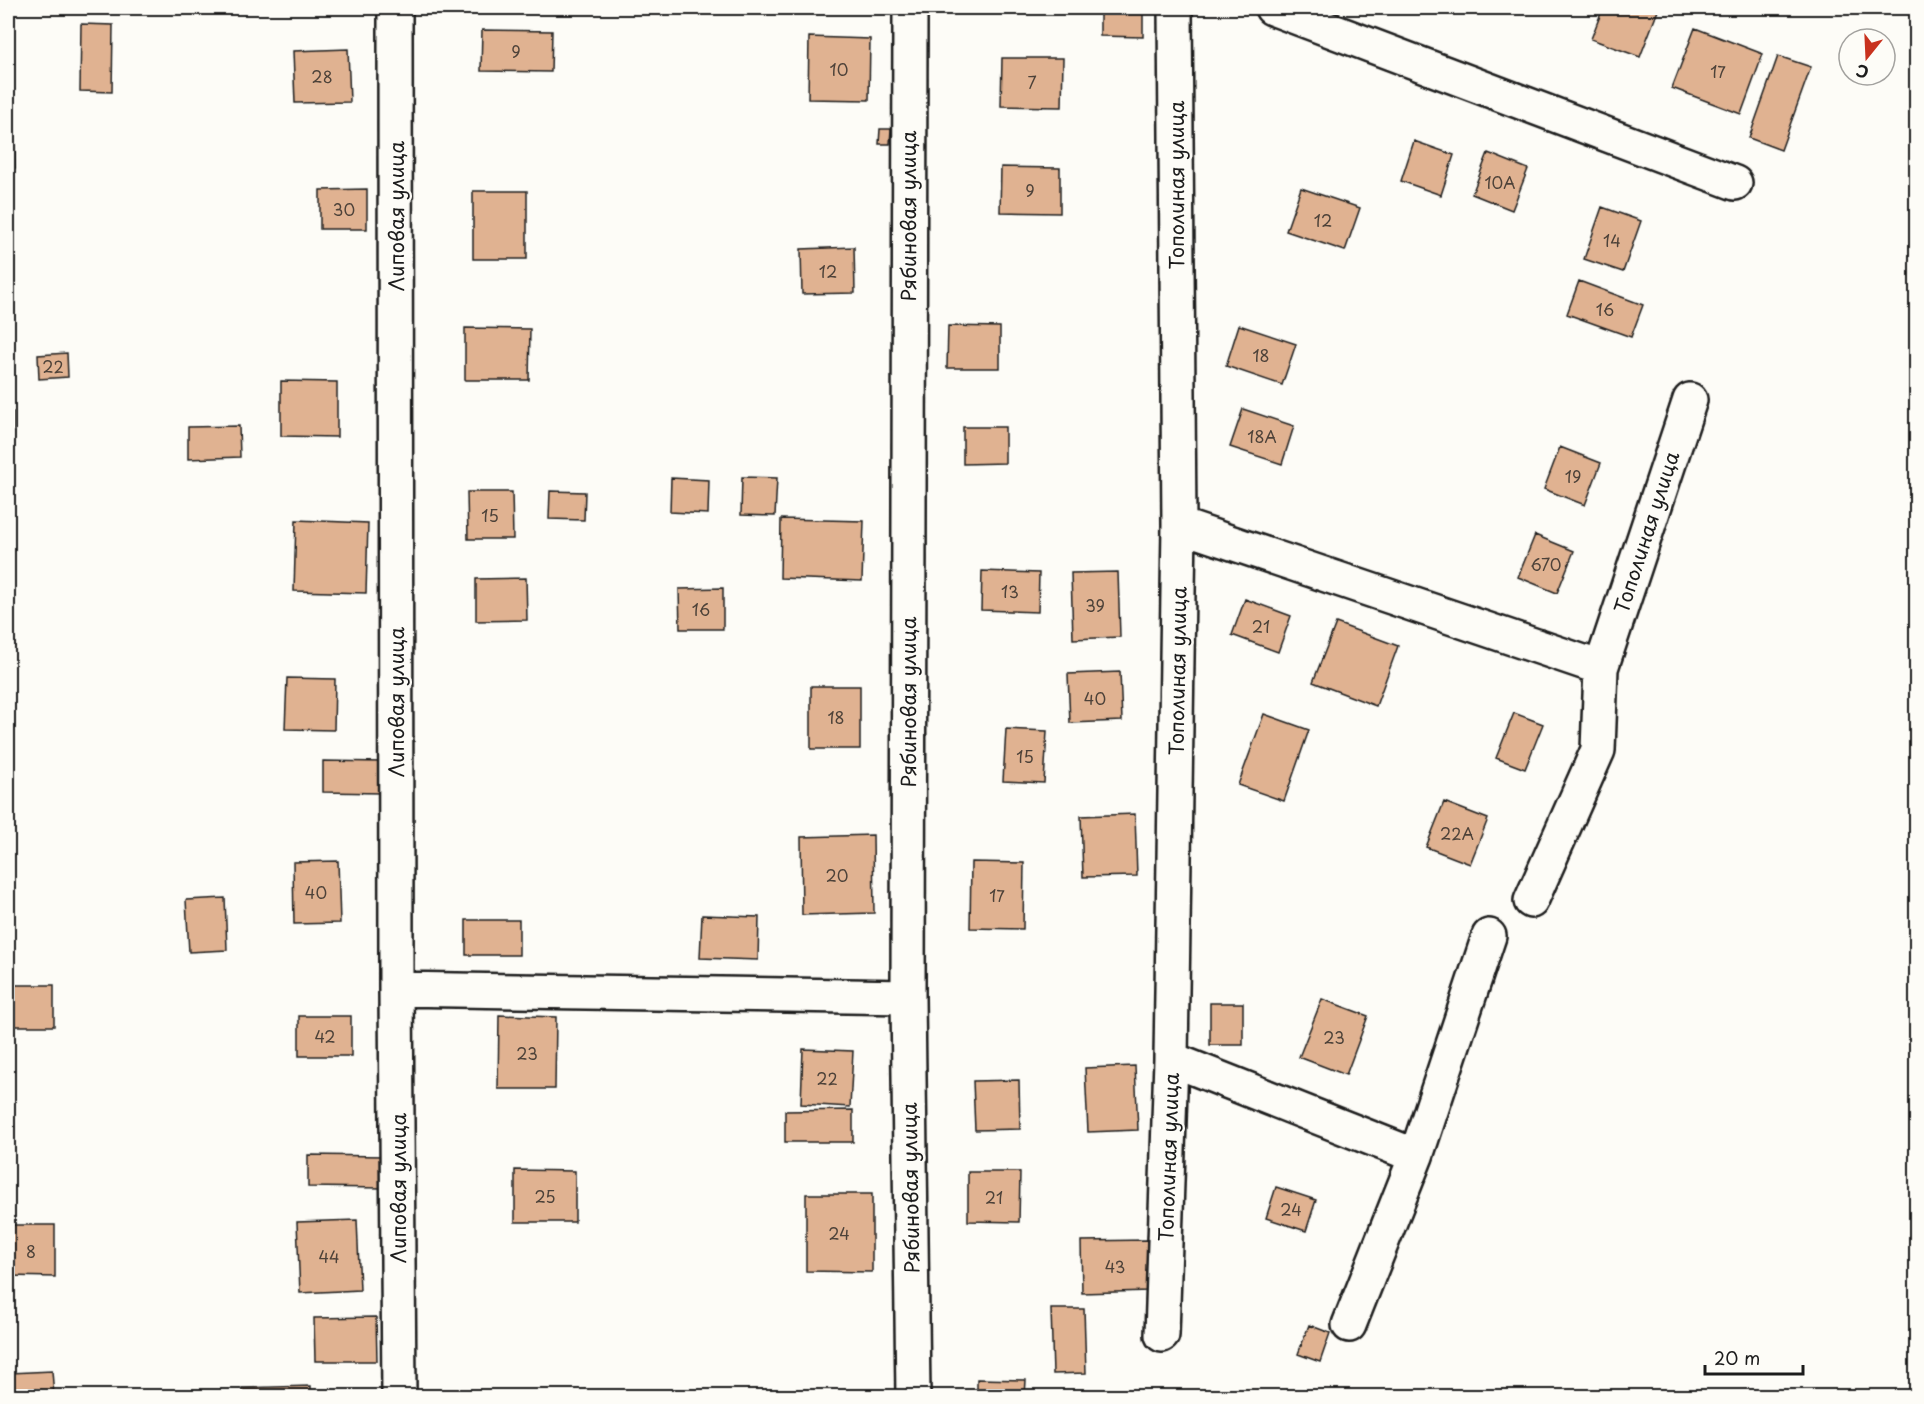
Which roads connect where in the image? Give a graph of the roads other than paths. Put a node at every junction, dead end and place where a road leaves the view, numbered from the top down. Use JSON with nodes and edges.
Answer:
{"nodes":[{"id":1,"x":395,"y":8,"type":"edge"},
{"id":2,"x":910,"y":8,"type":"edge"},
{"id":3,"x":1175,"y":8,"type":"edge"},
{"id":4,"x":1272,"y":8,"type":"edge"},
{"id":5,"x":1735,"y":183,"type":"dead end"},
{"id":6,"x":1690,"y":400,"type":"dead end"},
{"id":7,"x":1179,"y":525,"type":"junction"},
{"id":8,"x":1601,"y":668,"type":"junction"},
{"id":9,"x":1531,"y":901,"type":"dead end"},
{"id":10,"x":1489,"y":936,"type":"dead end"},
{"id":11,"x":396,"y":989,"type":"junction"},
{"id":12,"x":908,"y":997,"type":"junction"},
{"id":13,"x":1171,"y":1059,"type":"junction"},
{"id":14,"x":1416,"y":1156,"type":"junction"},
{"id":15,"x":1349,"y":1325,"type":"dead end"},
{"id":16,"x":1162,"y":1335,"type":"dead end"},
{"id":17,"x":399,"y":1396,"type":"edge"},
{"id":18,"x":913,"y":1396,"type":"edge"}],
"edges":[{"from":1,"to":11,"type":"street","name":"Липовая улица"},
{"from":2,"to":12,"type":"street","name":"Рябиновая улица"},
{"from":3,"to":7,"type":"street","name":"Тополиная улица"},
{"from":4,"to":5,"type":"street"},
{"from":6,"to":8,"type":"street","name":"Тополиная улица"},
{"from":7,"to":8,"type":"street"},
{"from":7,"to":13,"type":"street","name":"Тополиная улица"},
{"from":8,"to":9,"type":"street","name":"Тополиная улица"},
{"from":10,"to":14,"type":"street"},
{"from":11,"to":12,"type":"street"},
{"from":11,"to":17,"type":"street","name":"Липовая улица"},
{"from":12,"to":18,"type":"street","name":"Рябиновая улица"},
{"from":13,"to":14,"type":"street"},
{"from":13,"to":16,"type":"street","name":"Тополиная улица"},
{"from":14,"to":15,"type":"street"}]}
